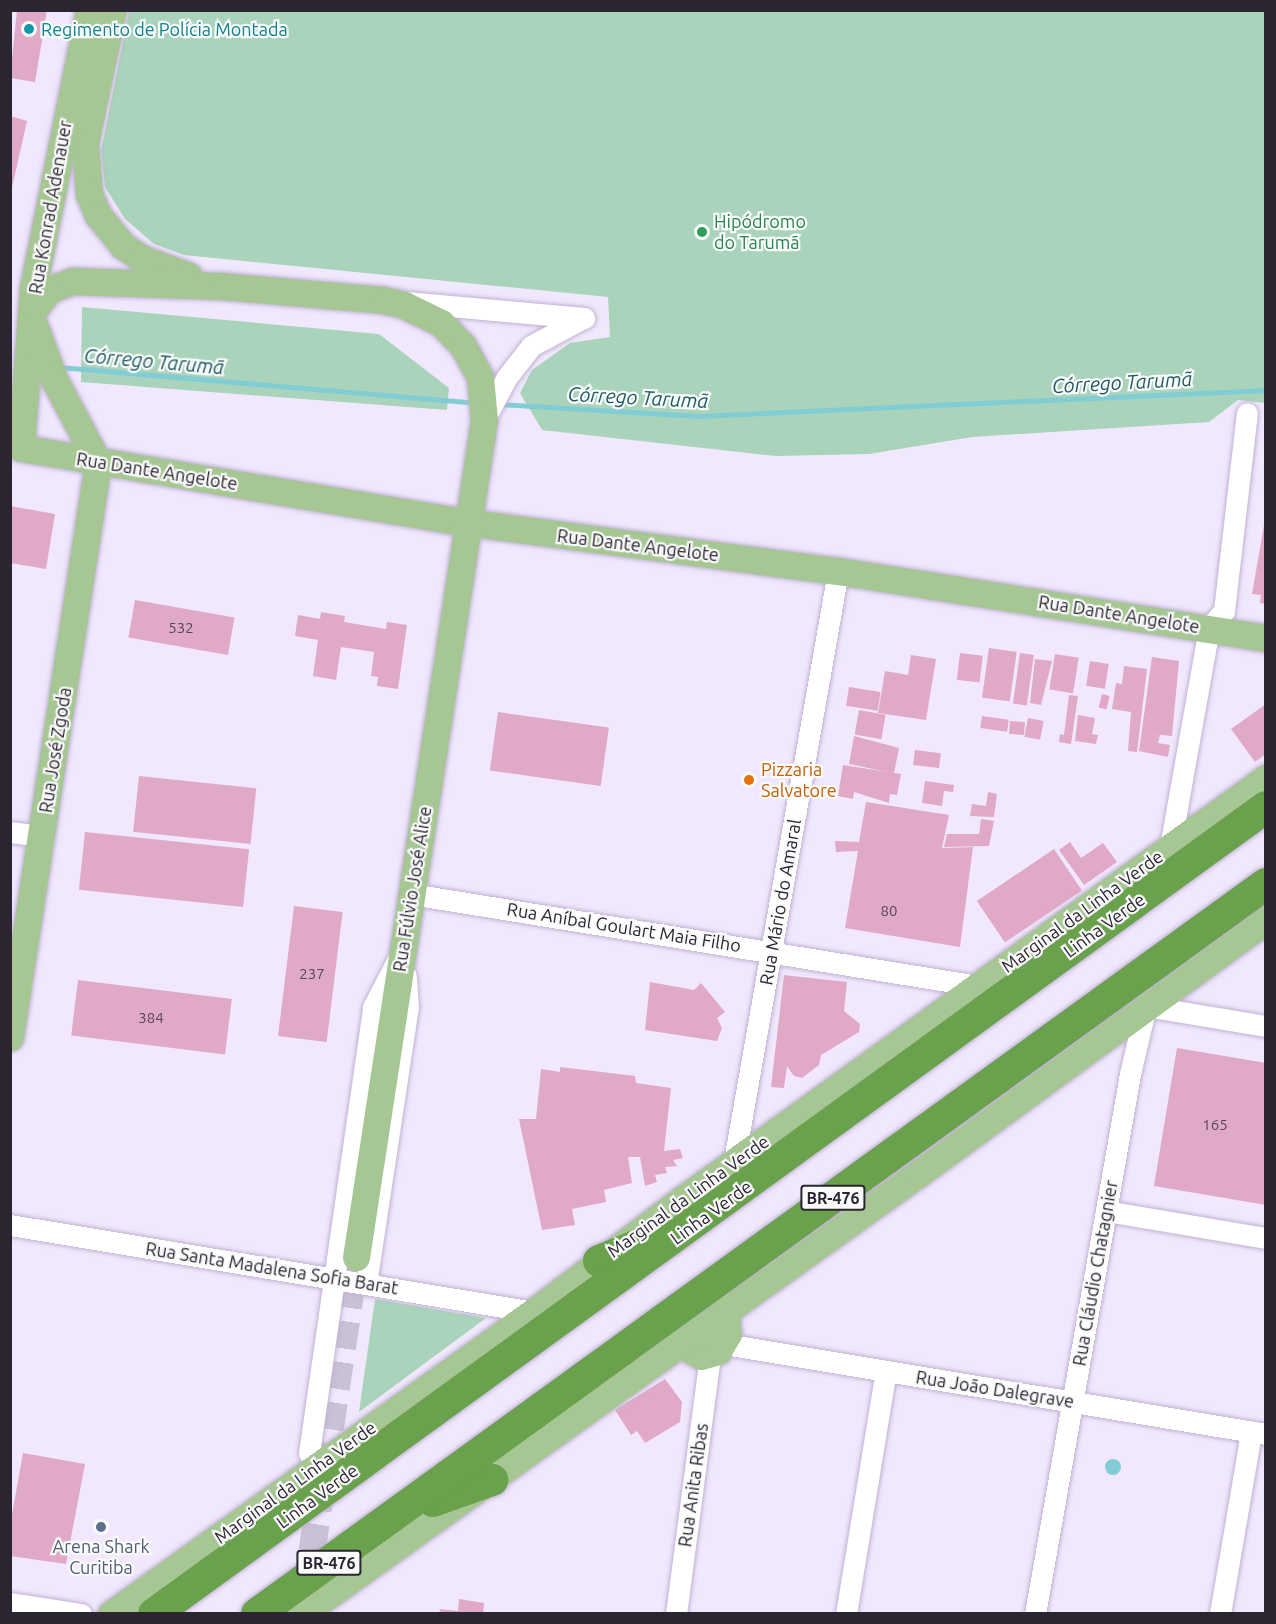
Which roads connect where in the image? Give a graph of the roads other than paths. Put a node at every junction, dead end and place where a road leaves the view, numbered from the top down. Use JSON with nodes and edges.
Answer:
{"nodes":[{"id":1,"x":89,"y":10,"type":"edge"},
{"id":2,"x":113,"y":10,"type":"edge"},
{"id":3,"x":221,"y":286,"type":"junction"},
{"id":4,"x":383,"y":300,"type":"junction"},
{"id":5,"x":32,"y":315,"type":"junction"},
{"id":6,"x":36,"y":348,"type":"junction"},
{"id":7,"x":490,"y":392,"type":"junction"},
{"id":8,"x":1247,"y":413,"type":"dead end"},
{"id":9,"x":16,"y":448,"type":"edge"},
{"id":10,"x":98,"y":462,"type":"junction"},
{"id":11,"x":469,"y":523,"type":"junction"},
{"id":12,"x":838,"y":571,"type":"junction"},
{"id":13,"x":1209,"y":628,"type":"junction"},
{"id":14,"x":1266,"y":638,"type":"edge"},
{"id":15,"x":1266,"y":778,"type":"edge"},
{"id":16,"x":1266,"y":807,"type":"edge"},
{"id":17,"x":10,"y":832,"type":"edge"},
{"id":18,"x":41,"y":836,"type":"junction"},
{"id":19,"x":1170,"y":847,"type":"junction"},
{"id":20,"x":1266,"y":885,"type":"edge"},
{"id":21,"x":411,"y":894,"type":"junction"},
{"id":22,"x":1266,"y":920,"type":"edge"},
{"id":23,"x":402,"y":951,"type":"junction"},
{"id":24,"x":771,"y":951,"type":"junction"},
{"id":25,"x":1175,"y":984,"type":"junction"},
{"id":26,"x":978,"y":986,"type":"junction"},
{"id":27,"x":1146,"y":1006,"type":"junction"},
{"id":28,"x":1191,"y":1014,"type":"junction"},
{"id":29,"x":1266,"y":1026,"type":"edge"},
{"id":30,"x":10,"y":1037,"type":"edge"},
{"id":31,"x":1105,"y":1038,"type":"junction"},
{"id":32,"x":1130,"y":1074,"type":"junction"},
{"id":33,"x":734,"y":1161,"type":"junction"},
{"id":34,"x":1106,"y":1210,"type":"junction"},
{"id":35,"x":703,"y":1218,"type":"junction"},
{"id":36,"x":10,"y":1225,"type":"edge"},
{"id":37,"x":1266,"y":1238,"type":"edge"},
{"id":38,"x":356,"y":1257,"type":"tunnel mouth"},
{"id":39,"x":599,"y":1261,"type":"junction"},
{"id":40,"x":334,"y":1279,"type":"junction"},
{"id":41,"x":366,"y":1284,"type":"junction"},
{"id":42,"x":726,"y":1309,"type":"junction"},
{"id":43,"x":533,"y":1312,"type":"junction"},
{"id":44,"x":678,"y":1343,"type":"junction"},
{"id":45,"x":717,"y":1350,"type":"junction"},
{"id":46,"x":886,"y":1371,"type":"junction"},
{"id":47,"x":1072,"y":1402,"type":"junction"},
{"id":48,"x":1258,"y":1433,"type":"edge"},
{"id":49,"x":309,"y":1453,"type":"dead end"},
{"id":50,"x":492,"y":1480,"type":"junction"},
{"id":51,"x":401,"y":1512,"type":"junction"},
{"id":52,"x":25,"y":1608,"type":"edge"},
{"id":53,"x":81,"y":1614,"type":"edge"},
{"id":54,"x":111,"y":1614,"type":"edge"},
{"id":55,"x":154,"y":1614,"type":"edge"},
{"id":56,"x":257,"y":1614,"type":"edge"},
{"id":57,"x":302,"y":1614,"type":"edge"},
{"id":58,"x":676,"y":1614,"type":"edge"},
{"id":59,"x":846,"y":1614,"type":"edge"},
{"id":60,"x":1035,"y":1614,"type":"edge"},
{"id":61,"x":1220,"y":1614,"type":"edge"}],
"edges":[{"from":1,"to":5,"type":"main road","name":"Rua Konrad Adenauer"},
{"from":2,"to":3,"type":"main road","name":"Rua Konrad Adenauer"},
{"from":3,"to":4,"type":"main road","name":"Rua Fúlvio José Alice"},
{"from":3,"to":5,"type":"main road"},
{"from":4,"to":7,"type":"main road","name":"Rua Fúlvio José Alice"},
{"from":4,"to":7,"type":"street"},
{"from":5,"to":6,"type":"main road","name":"Rua Konrad Adenauer"},
{"from":6,"to":9,"type":"main road"},
{"from":6,"to":10,"type":"main road","name":"Rua Konrad Adenauer"},
{"from":7,"to":11,"type":"main road","name":"Rua Fúlvio José Alice"},
{"from":8,"to":13,"type":"street"},
{"from":9,"to":10,"type":"main road","name":"Rua Dante Angelote"},
{"from":10,"to":11,"type":"main road","name":"Rua Dante Angelote"},
{"from":10,"to":18,"type":"main road","name":"Rua José Zgoda"},
{"from":11,"to":12,"type":"main road","name":"Rua Dante Angelote"},
{"from":11,"to":21,"type":"main road","name":"Rua Fúlvio José Alice"},
{"from":12,"to":13,"type":"main road","name":"Rua Dante Angelote"},
{"from":12,"to":24,"type":"street","name":"Rua Mário do Amaral"},
{"from":13,"to":14,"type":"main road","name":"Rua Dante Angelote"},
{"from":13,"to":19,"type":"street"},
{"from":15,"to":19,"type":"main road","name":"Marginal da Linha Verde"},
{"from":16,"to":35,"type":"highway","name":"Linha Verde"},
{"from":17,"to":18,"type":"street"},
{"from":18,"to":30,"type":"main road","name":"Rua José Zgoda"},
{"from":19,"to":26,"type":"main road","name":"Marginal da Linha Verde"},
{"from":20,"to":51,"type":"highway","number":"BR-476"},
{"from":21,"to":23,"type":"main road","name":"Rua Fúlvio José Alice"},
{"from":21,"to":24,"type":"street","name":"Rua Aníbal Goulart Maia Filho"},
{"from":22,"to":25,"type":"main road"},
{"from":23,"to":38,"type":"main road","name":"Rua Fúlvio José Alice"},
{"from":23,"to":40,"type":"street"},
{"from":23,"to":41,"type":"street"},
{"from":24,"to":26,"type":"street","name":"Rua Aníbal Goulart Maia Filho"},
{"from":24,"to":33,"type":"street","name":"Rua Mário do Amaral"},
{"from":25,"to":27,"type":"main road"},
{"from":25,"to":28,"type":"street"},
{"from":26,"to":33,"type":"main road","name":"Marginal da Linha Verde"},
{"from":27,"to":28,"type":"street"},
{"from":27,"to":31,"type":"main road"},
{"from":27,"to":32,"type":"street","name":"Rua Cláudio Chatagnier"},
{"from":28,"to":29,"type":"street"},
{"from":31,"to":32,"type":"street"},
{"from":31,"to":42,"type":"main road"},
{"from":32,"to":34,"type":"street","name":"Rua Cláudio Chatagnier"},
{"from":33,"to":39,"type":"main road","name":"Marginal da Linha Verde"},
{"from":34,"to":37,"type":"street"},
{"from":34,"to":47,"type":"street","name":"Rua Cláudio Chatagnier"},
{"from":35,"to":39,"type":"highway"},
{"from":35,"to":55,"type":"highway","name":"Linha Verde"},
{"from":36,"to":40,"type":"street","name":"Rua Santa Madalena Sofia Barat"},
{"from":39,"to":43,"type":"main road","name":"Marginal da Linha Verde"},
{"from":40,"to":41,"type":"street","name":"Rua Santa Madalena Sofia Barat"},
{"from":40,"to":49,"type":"street"},
{"from":41,"to":43,"type":"street","name":"Rua Santa Madalena Sofia Barat"},
{"from":42,"to":44,"type":"main road"},
{"from":42,"to":45,"type":"main road"},
{"from":43,"to":54,"type":"main road","name":"Marginal da Linha Verde"},
{"from":44,"to":45,"type":"main road"},
{"from":44,"to":50,"type":"main road"},
{"from":45,"to":46,"type":"street","name":"Rua João Dalegrave"},
{"from":45,"to":58,"type":"street","name":"Rua Anita Ribas"},
{"from":46,"to":47,"type":"street","name":"Rua João Dalegrave"},
{"from":46,"to":59,"type":"street"},
{"from":47,"to":48,"type":"street","name":"Rua João Dalegrave"},
{"from":47,"to":60,"type":"street","name":"Rua Cláudio Chatagnier"},
{"from":48,"to":61,"type":"street"},
{"from":50,"to":51,"type":"highway"},
{"from":50,"to":57,"type":"main road"},
{"from":51,"to":56,"type":"highway","number":"BR-476"},
{"from":52,"to":53,"type":"street"}]}
